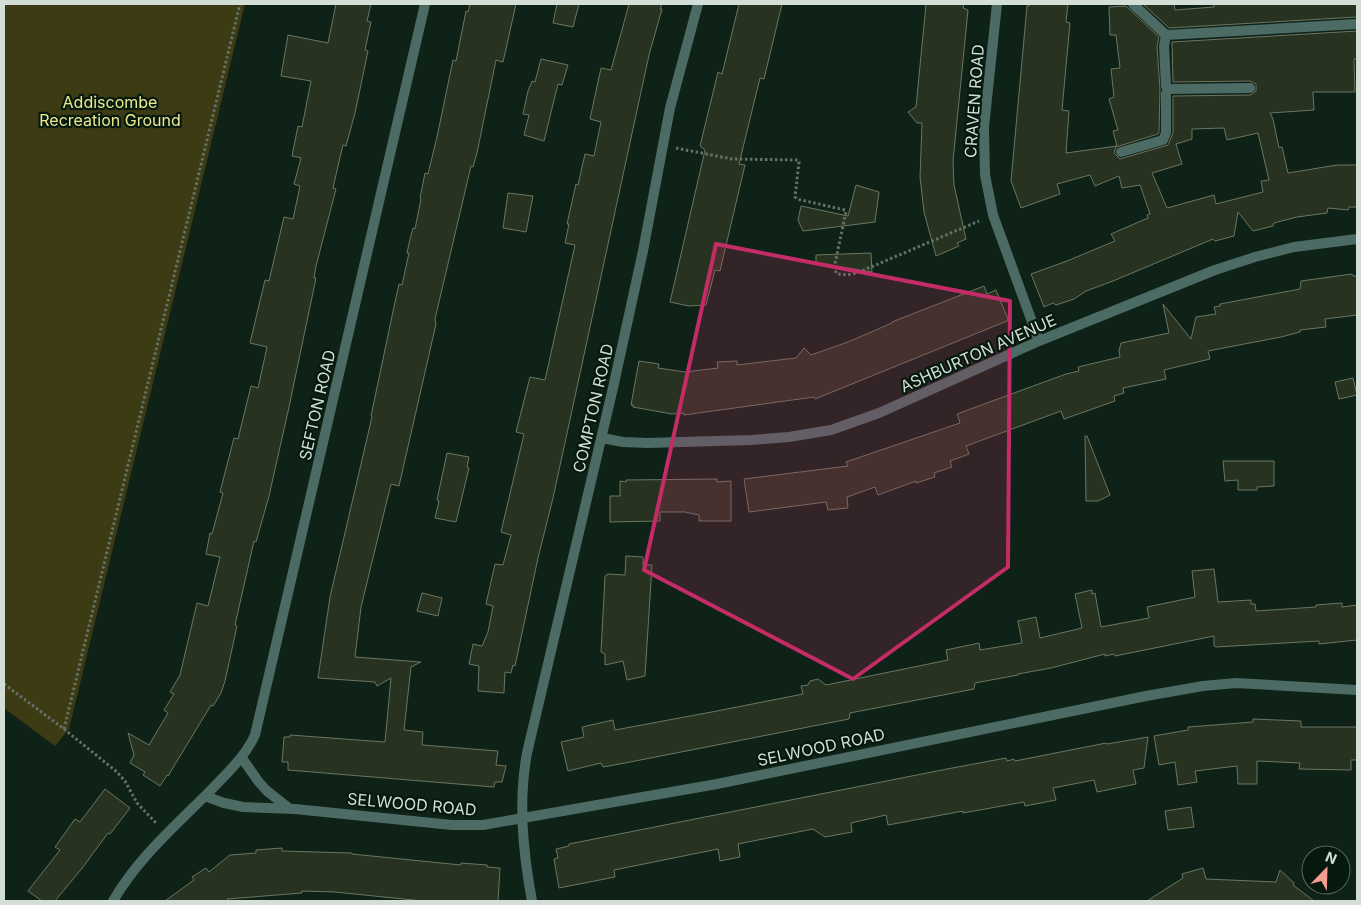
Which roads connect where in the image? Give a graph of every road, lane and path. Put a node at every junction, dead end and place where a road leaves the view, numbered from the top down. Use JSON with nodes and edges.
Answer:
{"nodes":[{"id":1,"x":240,"y":4,"type":"edge"},
{"id":2,"x":425,"y":4,"type":"edge"},
{"id":3,"x":698,"y":4,"type":"edge"},
{"id":4,"x":997,"y":4,"type":"edge"},
{"id":5,"x":1133,"y":4,"type":"edge"},
{"id":6,"x":1357,"y":24,"type":"edge"},
{"id":7,"x":1166,"y":35,"type":"junction"},
{"id":8,"x":1250,"y":88,"type":"dead end"},
{"id":9,"x":1168,"y":89,"type":"junction"},
{"id":10,"x":662,"y":146,"type":"junction"},
{"id":11,"x":1122,"y":152,"type":"dead end"},
{"id":12,"x":993,"y":215,"type":"junction"},
{"id":13,"x":1357,"y":239,"type":"edge"},
{"id":14,"x":1039,"y":341,"type":"junction"},
{"id":15,"x":602,"y":438,"type":"junction"},
{"id":16,"x":4,"y":684,"type":"edge"},
{"id":17,"x":1357,"y":690,"type":"edge"},
{"id":18,"x":64,"y":729,"type":"junction"},
{"id":19,"x":242,"y":758,"type":"junction"},
{"id":20,"x":205,"y":796,"type":"junction"},
{"id":21,"x":290,"y":809,"type":"junction"},
{"id":22,"x":523,"y":819,"type":"junction"},
{"id":23,"x":167,"y":833,"type":"junction"},
{"id":24,"x":113,"y":901,"type":"edge"},
{"id":25,"x":532,"y":901,"type":"edge"}],
"edges":[{"from":1,"to":18,"type":"path"},
{"from":2,"to":19,"type":"street","name":"SEFTON ROAD"},
{"from":3,"to":10,"type":"street","name":"COMPTON ROAD"},
{"from":4,"to":12,"type":"street","name":"CRAVEN ROAD"},
{"from":5,"to":7,"type":"street"},
{"from":6,"to":7,"type":"street"},
{"from":7,"to":9,"type":"street"},
{"from":8,"to":9,"type":"street"},
{"from":9,"to":11,"type":"street"},
{"from":10,"to":12,"type":"path"},
{"from":10,"to":15,"type":"street","name":"COMPTON ROAD"},
{"from":12,"to":14,"type":"street","name":"CRAVEN ROAD"},
{"from":13,"to":14,"type":"street","name":"ASHBURTON AVENUE"},
{"from":14,"to":15,"type":"street","name":"ASHBURTON AVENUE"},
{"from":15,"to":22,"type":"street","name":"COMPTON ROAD"},
{"from":16,"to":18,"type":"path"},
{"from":17,"to":22,"type":"street","name":"SELWOOD ROAD"},
{"from":18,"to":23,"type":"path"},
{"from":19,"to":20,"type":"street","name":"SEFTON ROAD"},
{"from":19,"to":21,"type":"street"},
{"from":20,"to":21,"type":"street","name":"SELWOOD ROAD"},
{"from":20,"to":23,"type":"street","name":"SEFTON ROAD"},
{"from":21,"to":22,"type":"street","name":"SELWOOD ROAD"},
{"from":22,"to":25,"type":"street","name":"COMPTON ROAD"},
{"from":23,"to":24,"type":"street","name":"SEFTON ROAD"}]}
